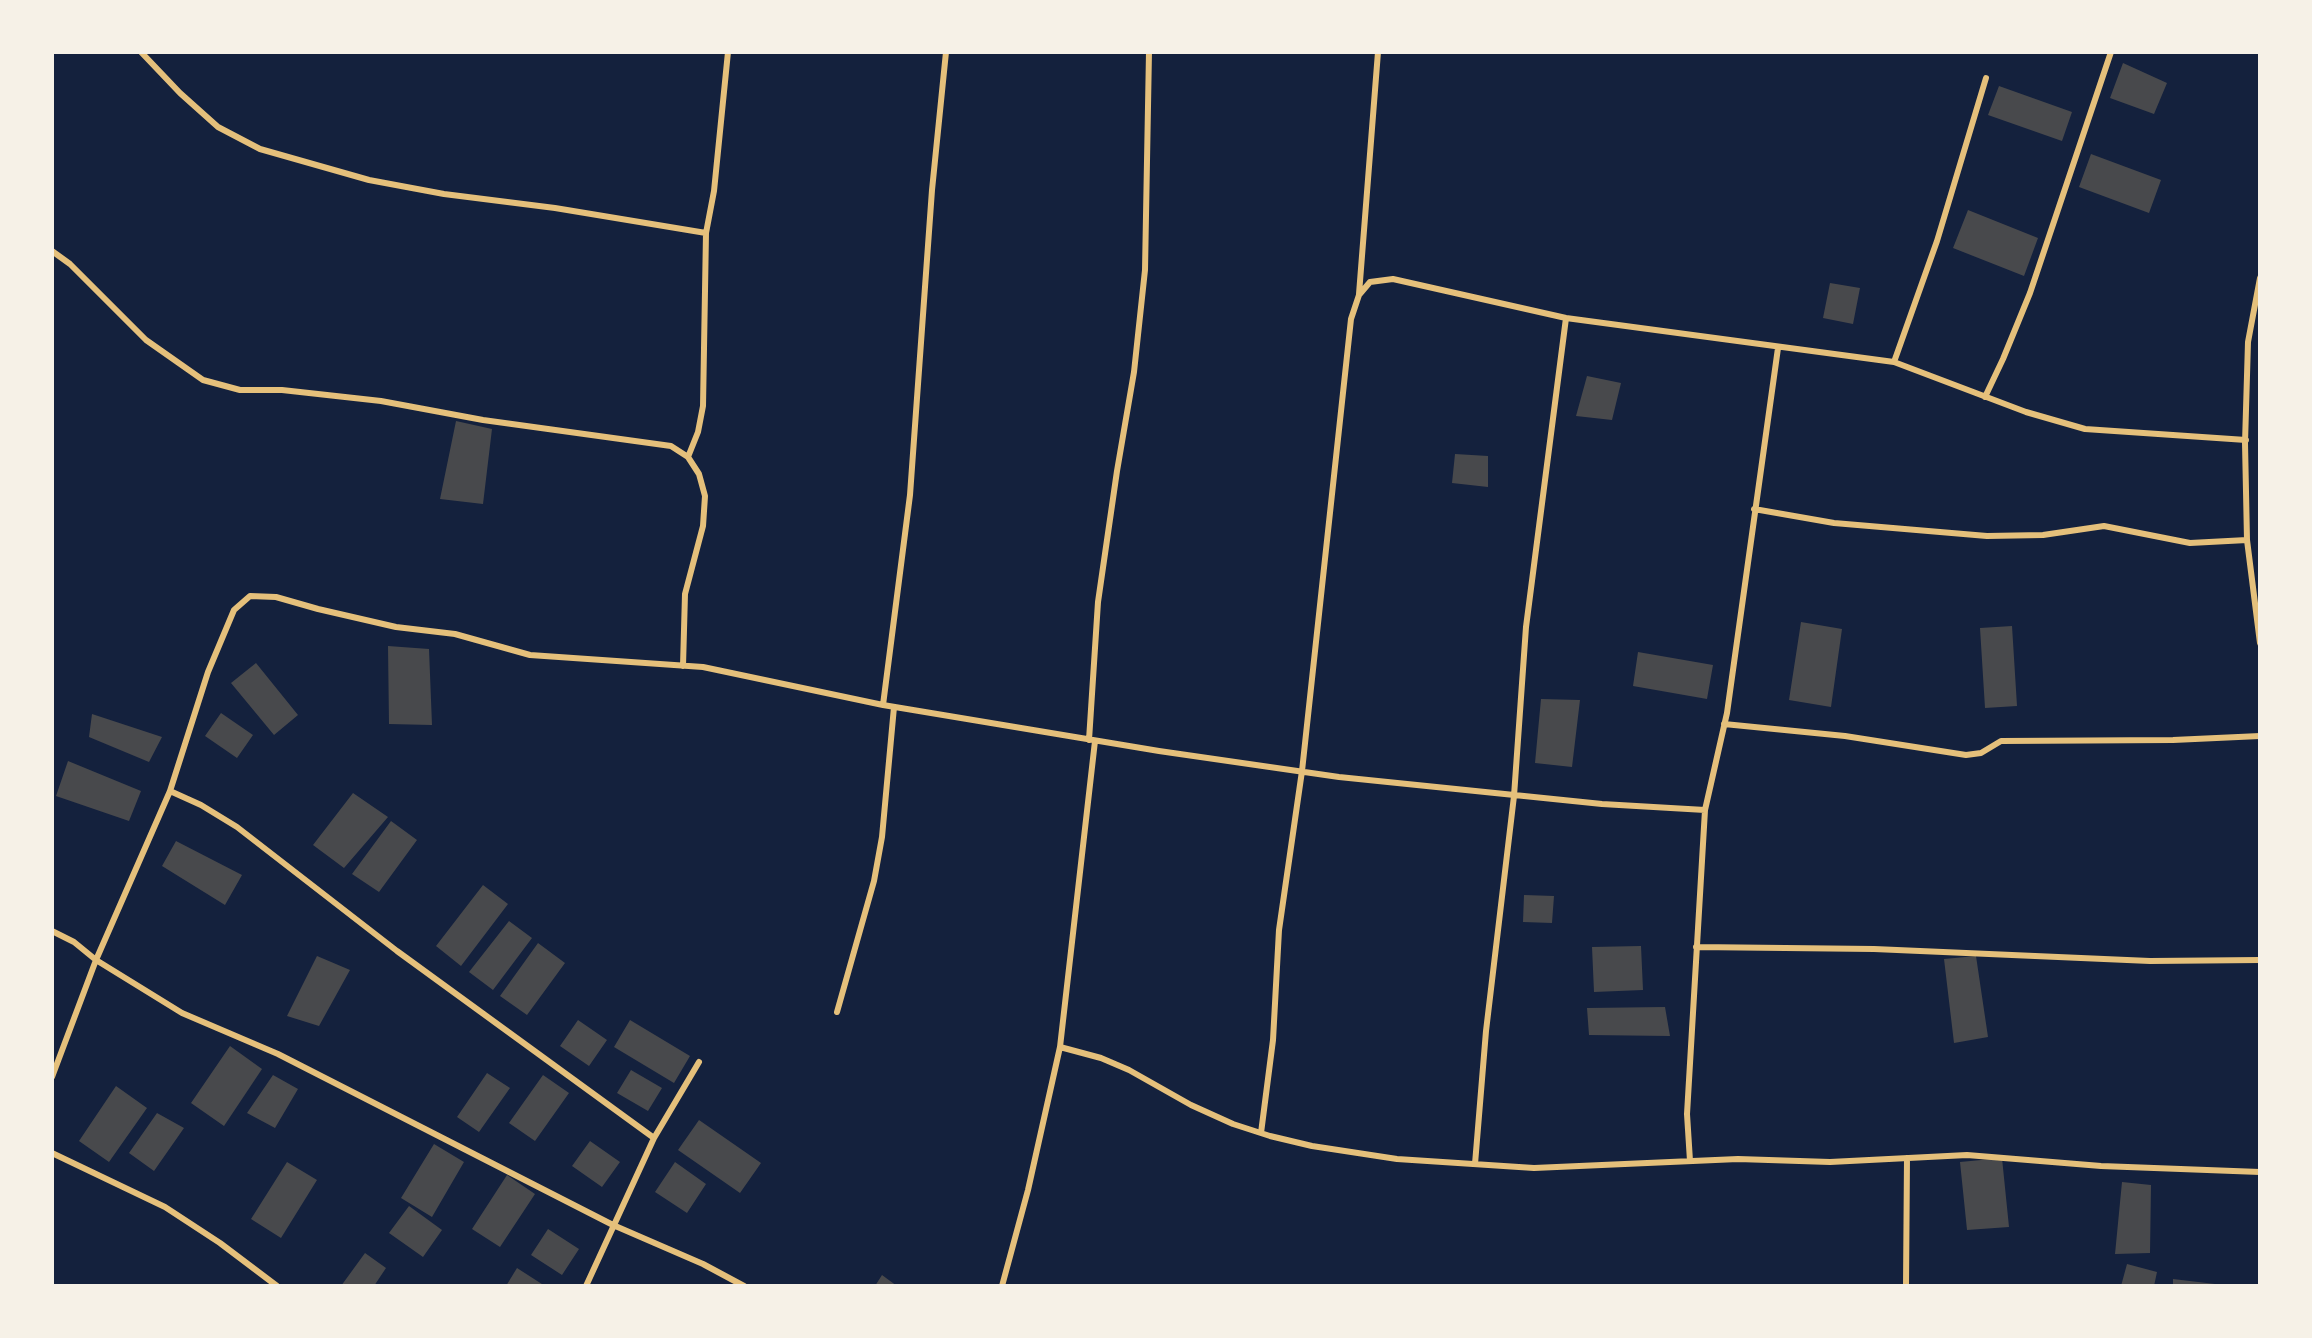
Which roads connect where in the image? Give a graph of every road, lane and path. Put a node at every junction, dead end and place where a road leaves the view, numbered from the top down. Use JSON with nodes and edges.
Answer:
{"nodes":[{"id":1,"x":141,"y":52,"type":"edge"},
{"id":2,"x":728,"y":52,"type":"edge"},
{"id":3,"x":946,"y":52,"type":"edge"},
{"id":4,"x":1149,"y":52,"type":"edge"},
{"id":5,"x":1378,"y":52,"type":"edge"},
{"id":6,"x":2111,"y":52,"type":"edge"},
{"id":7,"x":1986,"y":78,"type":"dead end"},
{"id":8,"x":706,"y":233,"type":"junction"},
{"id":9,"x":52,"y":251,"type":"edge"},
{"id":10,"x":2259,"y":278,"type":"edge"},
{"id":11,"x":1359,"y":295,"type":"junction"},
{"id":12,"x":1566,"y":318,"type":"junction"},
{"id":13,"x":1778,"y":348,"type":"junction"},
{"id":14,"x":1894,"y":362,"type":"junction"},
{"id":15,"x":1984,"y":396,"type":"junction"},
{"id":16,"x":2246,"y":440,"type":"junction"},
{"id":17,"x":688,"y":457,"type":"junction"},
{"id":18,"x":1754,"y":509,"type":"junction"},
{"id":19,"x":2247,"y":540,"type":"junction"},
{"id":20,"x":2259,"y":644,"type":"edge"},
{"id":21,"x":683,"y":666,"type":"junction"},
{"id":22,"x":883,"y":705,"type":"junction"},
{"id":23,"x":894,"y":707,"type":"junction"},
{"id":24,"x":1724,"y":724,"type":"junction"},
{"id":25,"x":2259,"y":736,"type":"edge"},
{"id":26,"x":1092,"y":740,"type":"junction"},
{"id":27,"x":1302,"y":771,"type":"junction"},
{"id":28,"x":170,"y":791,"type":"junction"},
{"id":29,"x":1514,"y":796,"type":"junction"},
{"id":30,"x":1704,"y":810,"type":"junction"},
{"id":31,"x":52,"y":931,"type":"edge"},
{"id":32,"x":1696,"y":946,"type":"junction"},
{"id":33,"x":96,"y":960,"type":"junction"},
{"id":34,"x":2259,"y":960,"type":"edge"},
{"id":35,"x":837,"y":1012,"type":"dead end"},
{"id":36,"x":1060,"y":1047,"type":"junction"},
{"id":37,"x":699,"y":1062,"type":"dead end"},
{"id":38,"x":52,"y":1077,"type":"edge"},
{"id":39,"x":1261,"y":1133,"type":"junction"},
{"id":40,"x":654,"y":1138,"type":"junction"},
{"id":41,"x":52,"y":1153,"type":"edge"},
{"id":42,"x":1907,"y":1158,"type":"junction"},
{"id":43,"x":1690,"y":1161,"type":"junction"},
{"id":44,"x":1475,"y":1164,"type":"junction"},
{"id":45,"x":2259,"y":1172,"type":"edge"},
{"id":46,"x":613,"y":1225,"type":"junction"},
{"id":47,"x":277,"y":1286,"type":"edge"},
{"id":48,"x":586,"y":1286,"type":"edge"},
{"id":49,"x":744,"y":1286,"type":"edge"},
{"id":50,"x":1002,"y":1286,"type":"edge"},
{"id":51,"x":1906,"y":1286,"type":"edge"}],
"edges":[{"from":1,"to":8,"type":"street"},
{"from":2,"to":8,"type":"street"},
{"from":3,"to":22,"type":"street"},
{"from":4,"to":26,"type":"street"},
{"from":5,"to":11,"type":"street"},
{"from":6,"to":15,"type":"street"},
{"from":7,"to":14,"type":"street"},
{"from":8,"to":17,"type":"street"},
{"from":9,"to":17,"type":"street"},
{"from":10,"to":16,"type":"street"},
{"from":11,"to":12,"type":"street"},
{"from":11,"to":27,"type":"street"},
{"from":12,"to":13,"type":"street"},
{"from":12,"to":29,"type":"street"},
{"from":13,"to":14,"type":"street"},
{"from":13,"to":18,"type":"street"},
{"from":14,"to":15,"type":"street"},
{"from":15,"to":16,"type":"street"},
{"from":16,"to":19,"type":"street"},
{"from":17,"to":21,"type":"street"},
{"from":18,"to":19,"type":"street"},
{"from":18,"to":24,"type":"street"},
{"from":19,"to":20,"type":"street"},
{"from":21,"to":22,"type":"street"},
{"from":21,"to":28,"type":"street"},
{"from":22,"to":23,"type":"street"},
{"from":23,"to":26,"type":"street"},
{"from":23,"to":35,"type":"street"},
{"from":24,"to":25,"type":"street"},
{"from":24,"to":30,"type":"street"},
{"from":26,"to":27,"type":"street"},
{"from":26,"to":36,"type":"street"},
{"from":27,"to":29,"type":"street"},
{"from":27,"to":39,"type":"street"},
{"from":28,"to":33,"type":"street"},
{"from":28,"to":40,"type":"street"},
{"from":29,"to":30,"type":"street"},
{"from":29,"to":44,"type":"street"},
{"from":30,"to":32,"type":"street"},
{"from":31,"to":33,"type":"street"},
{"from":32,"to":34,"type":"street"},
{"from":32,"to":43,"type":"street"},
{"from":33,"to":38,"type":"street"},
{"from":33,"to":46,"type":"street"},
{"from":36,"to":39,"type":"street"},
{"from":36,"to":50,"type":"street"},
{"from":37,"to":40,"type":"street"},
{"from":39,"to":44,"type":"street"},
{"from":40,"to":46,"type":"street"},
{"from":41,"to":47,"type":"street"},
{"from":42,"to":43,"type":"street"},
{"from":42,"to":45,"type":"street"},
{"from":42,"to":51,"type":"street"},
{"from":43,"to":44,"type":"street"},
{"from":46,"to":48,"type":"street"},
{"from":46,"to":49,"type":"street"}]}
